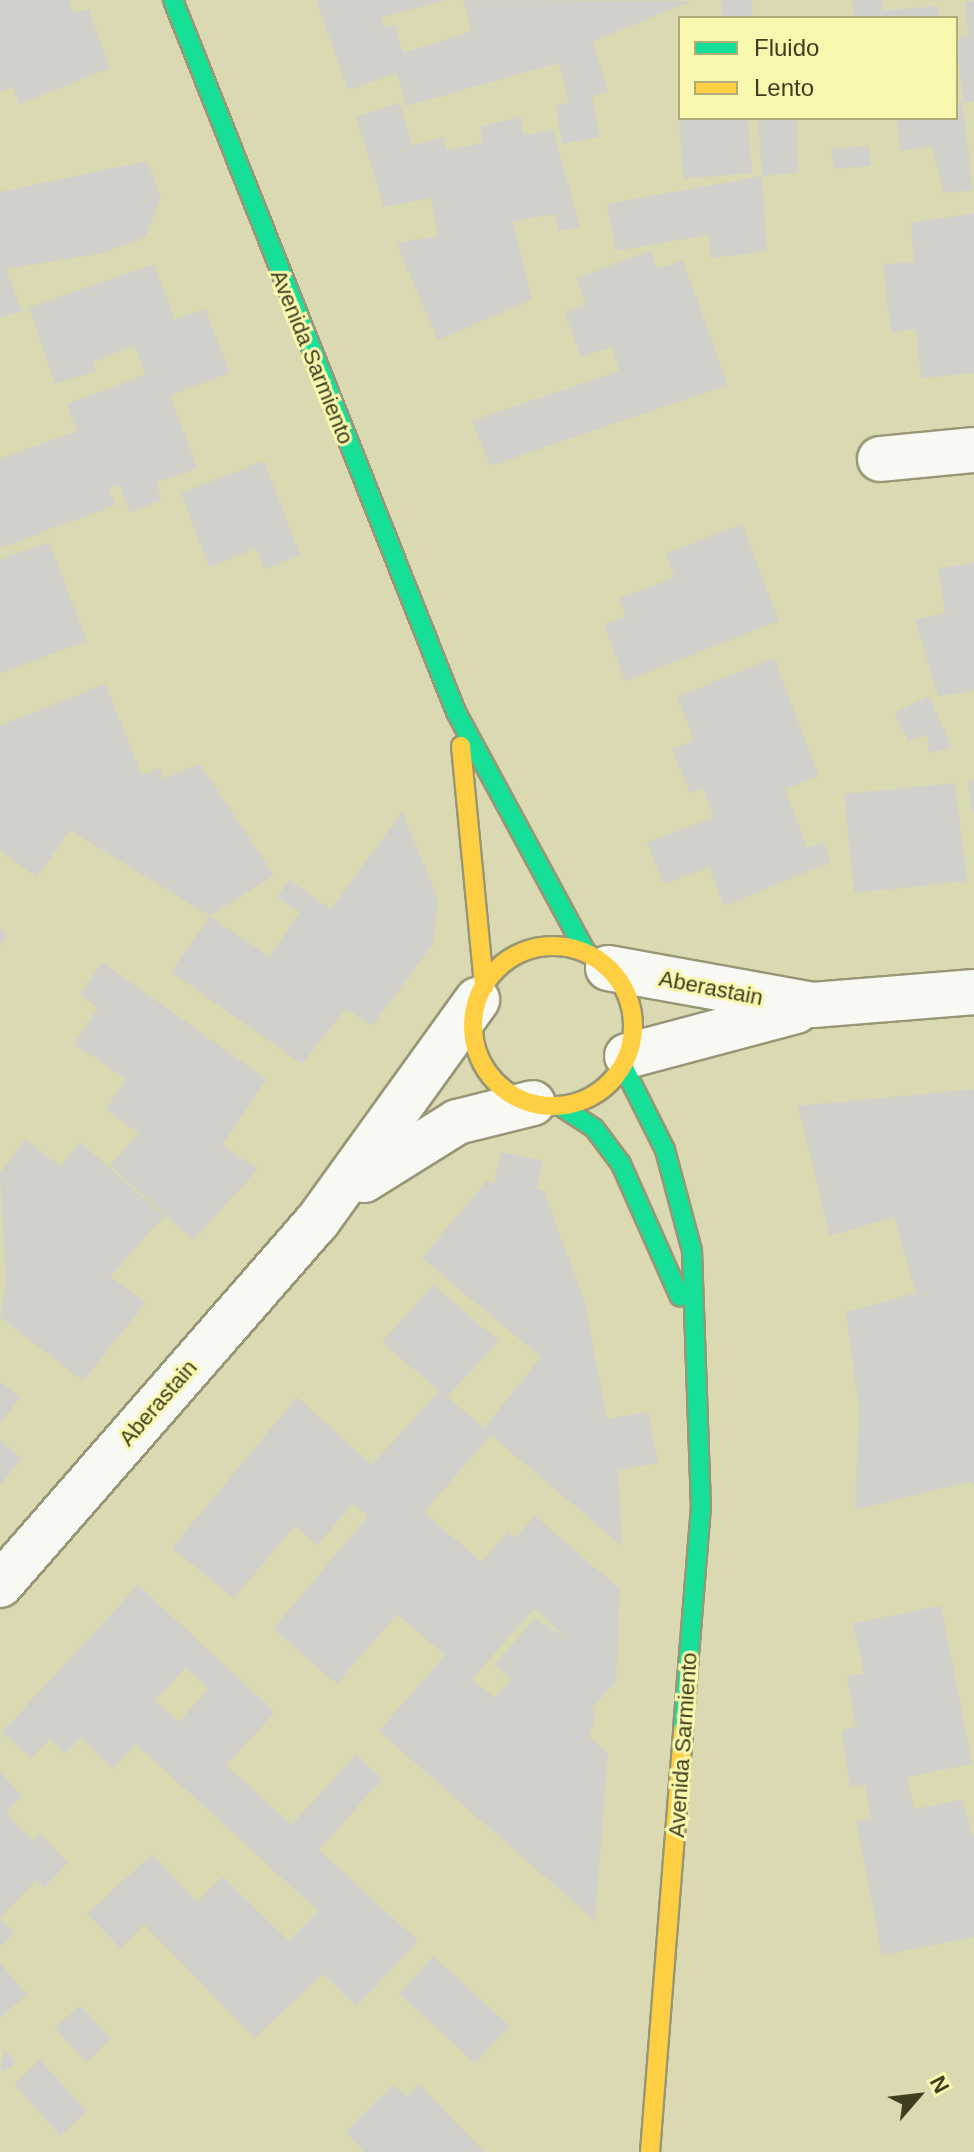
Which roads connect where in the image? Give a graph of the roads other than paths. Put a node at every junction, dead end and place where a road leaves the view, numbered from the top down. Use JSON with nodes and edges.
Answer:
{"nodes":[{"id":1,"x":173,"y":0,"type":"edge"},
{"id":2,"x":974,"y":450,"type":"edge"},
{"id":3,"x":880,"y":459,"type":"dead end"},
{"id":4,"x":456,"y":712,"type":"junction"},
{"id":5,"x":597,"y":960,"type":"junction"},
{"id":6,"x":974,"y":992,"type":"edge"},
{"id":7,"x":480,"y":993,"type":"junction"},
{"id":8,"x":813,"y":1005,"type":"junction"},
{"id":9,"x":625,"y":1061,"type":"junction"},
{"id":10,"x":546,"y":1105,"type":"junction"},
{"id":11,"x":317,"y":1222,"type":"junction"},
{"id":12,"x":695,"y":1337,"type":"junction"},
{"id":13,"x":0,"y":1585,"type":"edge"},
{"id":14,"x":650,"y":2152,"type":"edge"}],
"edges":[{"from":1,"to":4,"type":"street","name":"Avenida Sarmiento"},
{"from":2,"to":3,"type":"street"},
{"from":4,"to":5,"type":"street","name":"Avenida Sarmiento"},
{"from":4,"to":7,"type":"street","name":"Avenida Sarmiento"},
{"from":5,"to":7,"type":"street"},
{"from":5,"to":8,"type":"street","name":"Aberastain"},
{"from":5,"to":9,"type":"street"},
{"from":6,"to":8,"type":"street","name":"Aberastain"},
{"from":7,"to":10,"type":"street"},
{"from":7,"to":11,"type":"street","name":"Aberastain"},
{"from":8,"to":9,"type":"street","name":"Aberastain"},
{"from":9,"to":10,"type":"street"},
{"from":9,"to":12,"type":"street","name":"Avenida Sarmiento"},
{"from":10,"to":11,"type":"street","name":"Aberastain"},
{"from":10,"to":12,"type":"street","name":"Avenida Sarmiento"},
{"from":11,"to":13,"type":"street","name":"Aberastain"},
{"from":12,"to":14,"type":"street","name":"Avenida Sarmiento"}]}
